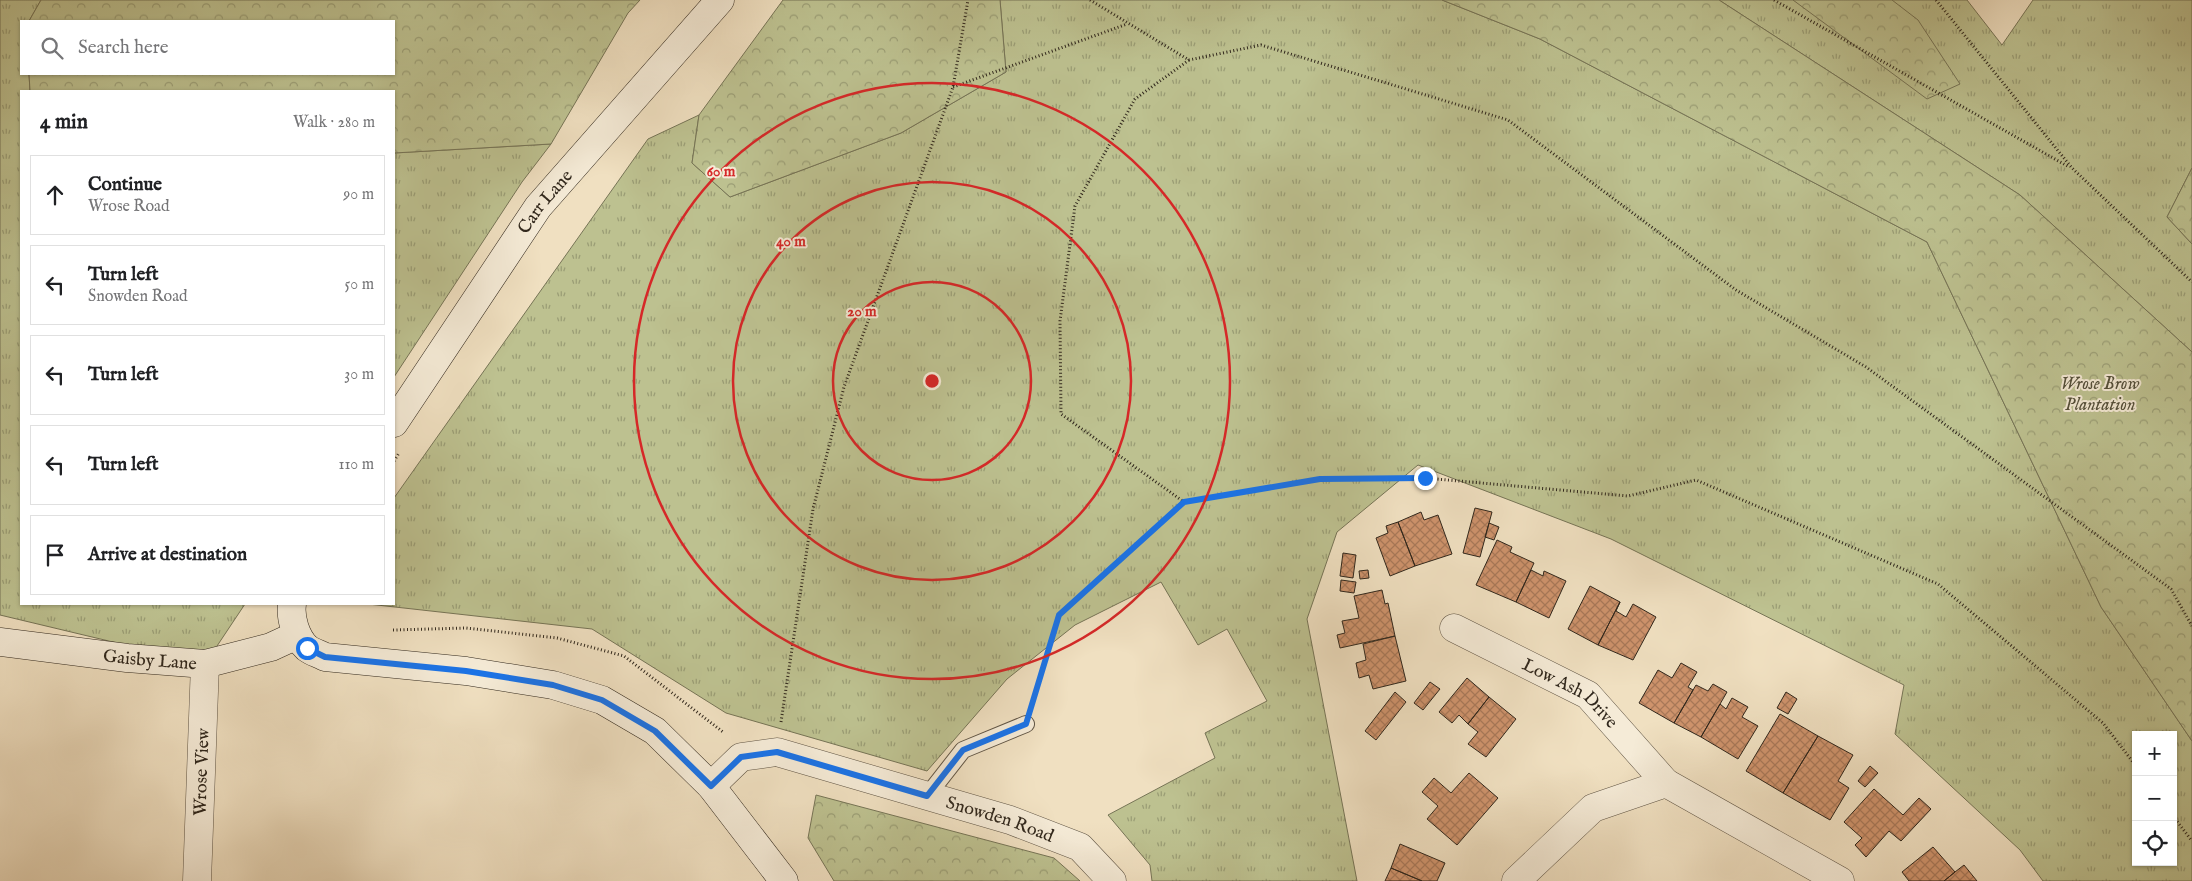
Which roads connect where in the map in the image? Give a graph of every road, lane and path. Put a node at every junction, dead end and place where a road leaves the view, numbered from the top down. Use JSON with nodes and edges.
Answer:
{"nodes":[{"id":1,"x":720,"y":0,"type":"edge"},
{"id":2,"x":968,"y":0,"type":"edge"},
{"id":3,"x":1090,"y":0,"type":"edge"},
{"id":4,"x":1774,"y":0,"type":"edge"},
{"id":5,"x":1936,"y":0,"type":"edge"},
{"id":6,"x":1128,"y":24,"type":"junction"},
{"id":7,"x":1189,"y":60,"type":"junction"},
{"id":8,"x":953,"y":87,"type":"junction"},
{"id":9,"x":2072,"y":168,"type":"junction"},
{"id":10,"x":2192,"y":282,"type":"edge"},
{"id":11,"x":395,"y":422,"type":"edge"},
{"id":12,"x":1184,"y":502,"type":"junction"},
{"id":13,"x":292,"y":605,"type":"edge"},
{"id":14,"x":2192,"y":626,"type":"edge"},
{"id":15,"x":1454,"y":628,"type":"dead end"},
{"id":16,"x":297,"y":635,"type":"junction"},
{"id":17,"x":0,"y":642,"type":"edge"},
{"id":18,"x":205,"y":664,"type":"junction"},
{"id":19,"x":1026,"y":724,"type":"joint"},
{"id":20,"x":777,"y":752,"type":"junction"},
{"id":21,"x":2132,"y":761,"type":"edge"},
{"id":22,"x":1666,"y":783,"type":"junction"},
{"id":23,"x":711,"y":786,"type":"junction"},
{"id":24,"x":927,"y":796,"type":"junction"},
{"id":25,"x":2177,"y":821,"type":"edge"},
{"id":26,"x":2192,"y":841,"type":"edge"},
{"id":27,"x":197,"y":881,"type":"edge"},
{"id":28,"x":784,"y":881,"type":"edge"},
{"id":29,"x":1112,"y":881,"type":"edge"},
{"id":30,"x":1516,"y":881,"type":"edge"},
{"id":31,"x":1840,"y":881,"type":"edge"}],
"edges":[{"from":1,"to":11,"type":"street","name":"Carr Lane"},
{"from":2,"to":8,"type":"path"},
{"from":3,"to":6,"type":"path"},
{"from":4,"to":9,"type":"path"},
{"from":5,"to":9,"type":"path"},
{"from":6,"to":7,"type":"path"},
{"from":6,"to":8,"type":"path"},
{"from":7,"to":12,"type":"path"},
{"from":7,"to":14,"type":"path"},
{"from":8,"to":20,"type":"path"},
{"from":9,"to":10,"type":"path"},
{"from":12,"to":19,"type":"path"},
{"from":12,"to":21,"type":"path"},
{"from":13,"to":16,"type":"street"},
{"from":15,"to":22,"type":"street","name":"Low Ash Drive"},
{"from":16,"to":18,"type":"street","name":"Gaisby Lane"},
{"from":16,"to":23,"type":"street"},
{"from":17,"to":18,"type":"street","name":"Gaisby Lane"},
{"from":18,"to":27,"type":"street","name":"Wrose View"},
{"from":19,"to":24,"type":"lane"},
{"from":20,"to":23,"type":"street","name":"Snowden Road"},
{"from":20,"to":24,"type":"street","name":"Snowden Road"},
{"from":22,"to":30,"type":"street"},
{"from":22,"to":31,"type":"street","name":"Low Ash Drive"},
{"from":23,"to":28,"type":"street"},
{"from":24,"to":29,"type":"street","name":"Snowden Road"},
{"from":25,"to":26,"type":"path"}]}
